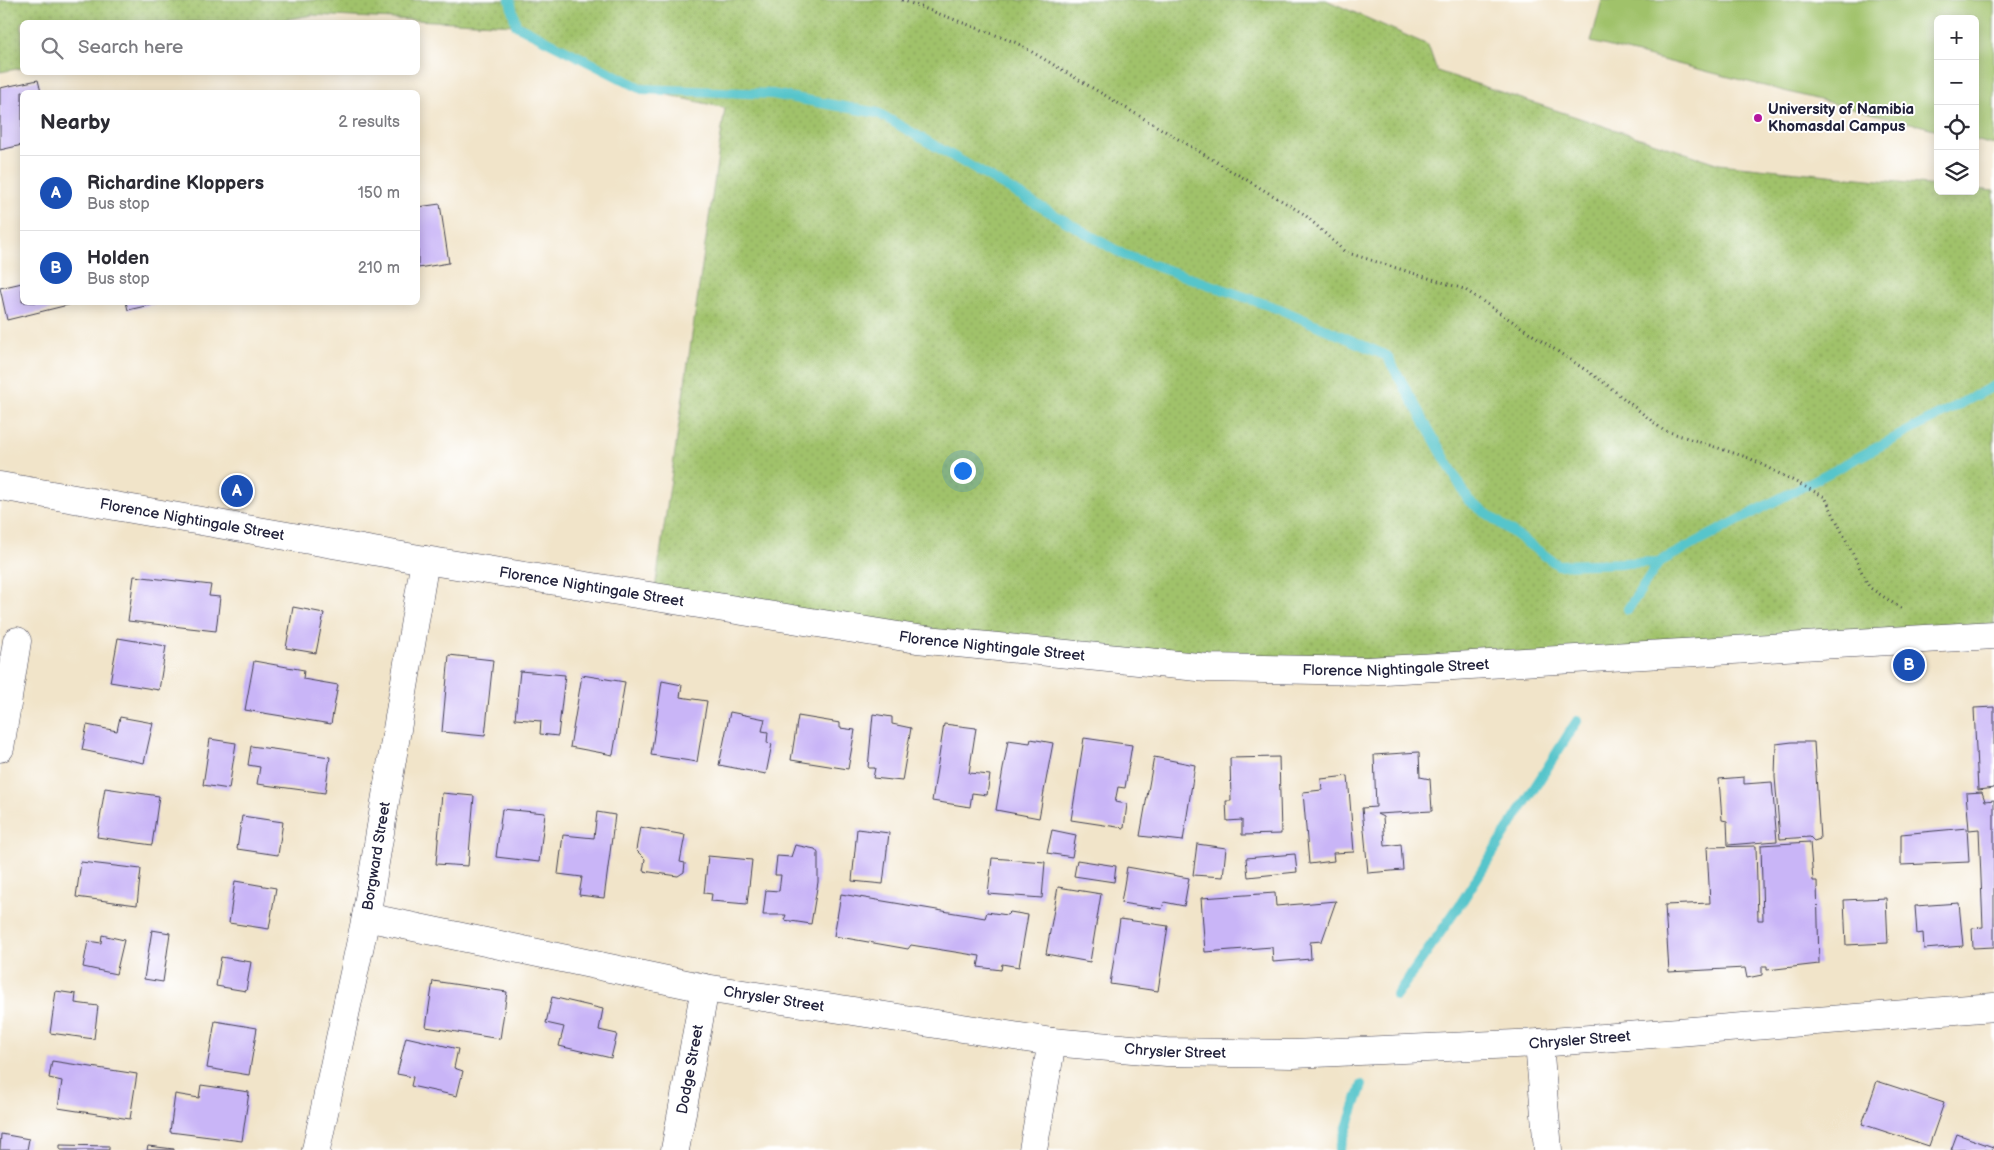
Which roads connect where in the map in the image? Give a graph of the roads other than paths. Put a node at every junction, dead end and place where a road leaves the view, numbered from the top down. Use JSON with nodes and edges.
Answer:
{"nodes":[{"id":1,"x":0,"y":486,"type":"edge"},
{"id":2,"x":425,"y":560,"type":"junction"},
{"id":3,"x":1994,"y":635,"type":"edge"},
{"id":4,"x":17,"y":642,"type":"dead end"},
{"id":5,"x":0,"y":748,"type":"edge"},
{"id":6,"x":366,"y":918,"type":"junction"},
{"id":7,"x":705,"y":988,"type":"junction"},
{"id":8,"x":1994,"y":1007,"type":"edge"},
{"id":9,"x":1052,"y":1042,"type":"junction"},
{"id":10,"x":1539,"y":1043,"type":"junction"},
{"id":11,"x":316,"y":1150,"type":"edge"},
{"id":12,"x":675,"y":1150,"type":"edge"},
{"id":13,"x":1033,"y":1150,"type":"edge"},
{"id":14,"x":1548,"y":1150,"type":"edge"}],
"edges":[{"from":1,"to":2,"type":"street","name":"Florence Nightingale Street"},
{"from":2,"to":3,"type":"street","name":"Florence Nightingale Street"},
{"from":2,"to":6,"type":"street","name":"Borgward Street"},
{"from":4,"to":5,"type":"street"},
{"from":6,"to":7,"type":"street","name":"Chrysler Street"},
{"from":6,"to":11,"type":"street","name":"Borgward Street"},
{"from":7,"to":9,"type":"street","name":"Chrysler Street"},
{"from":7,"to":12,"type":"street","name":"Dodge Street"},
{"from":8,"to":10,"type":"street","name":"Chrysler Street"},
{"from":9,"to":10,"type":"street","name":"Chrysler Street"},
{"from":9,"to":13,"type":"street"},
{"from":10,"to":14,"type":"street"}]}
